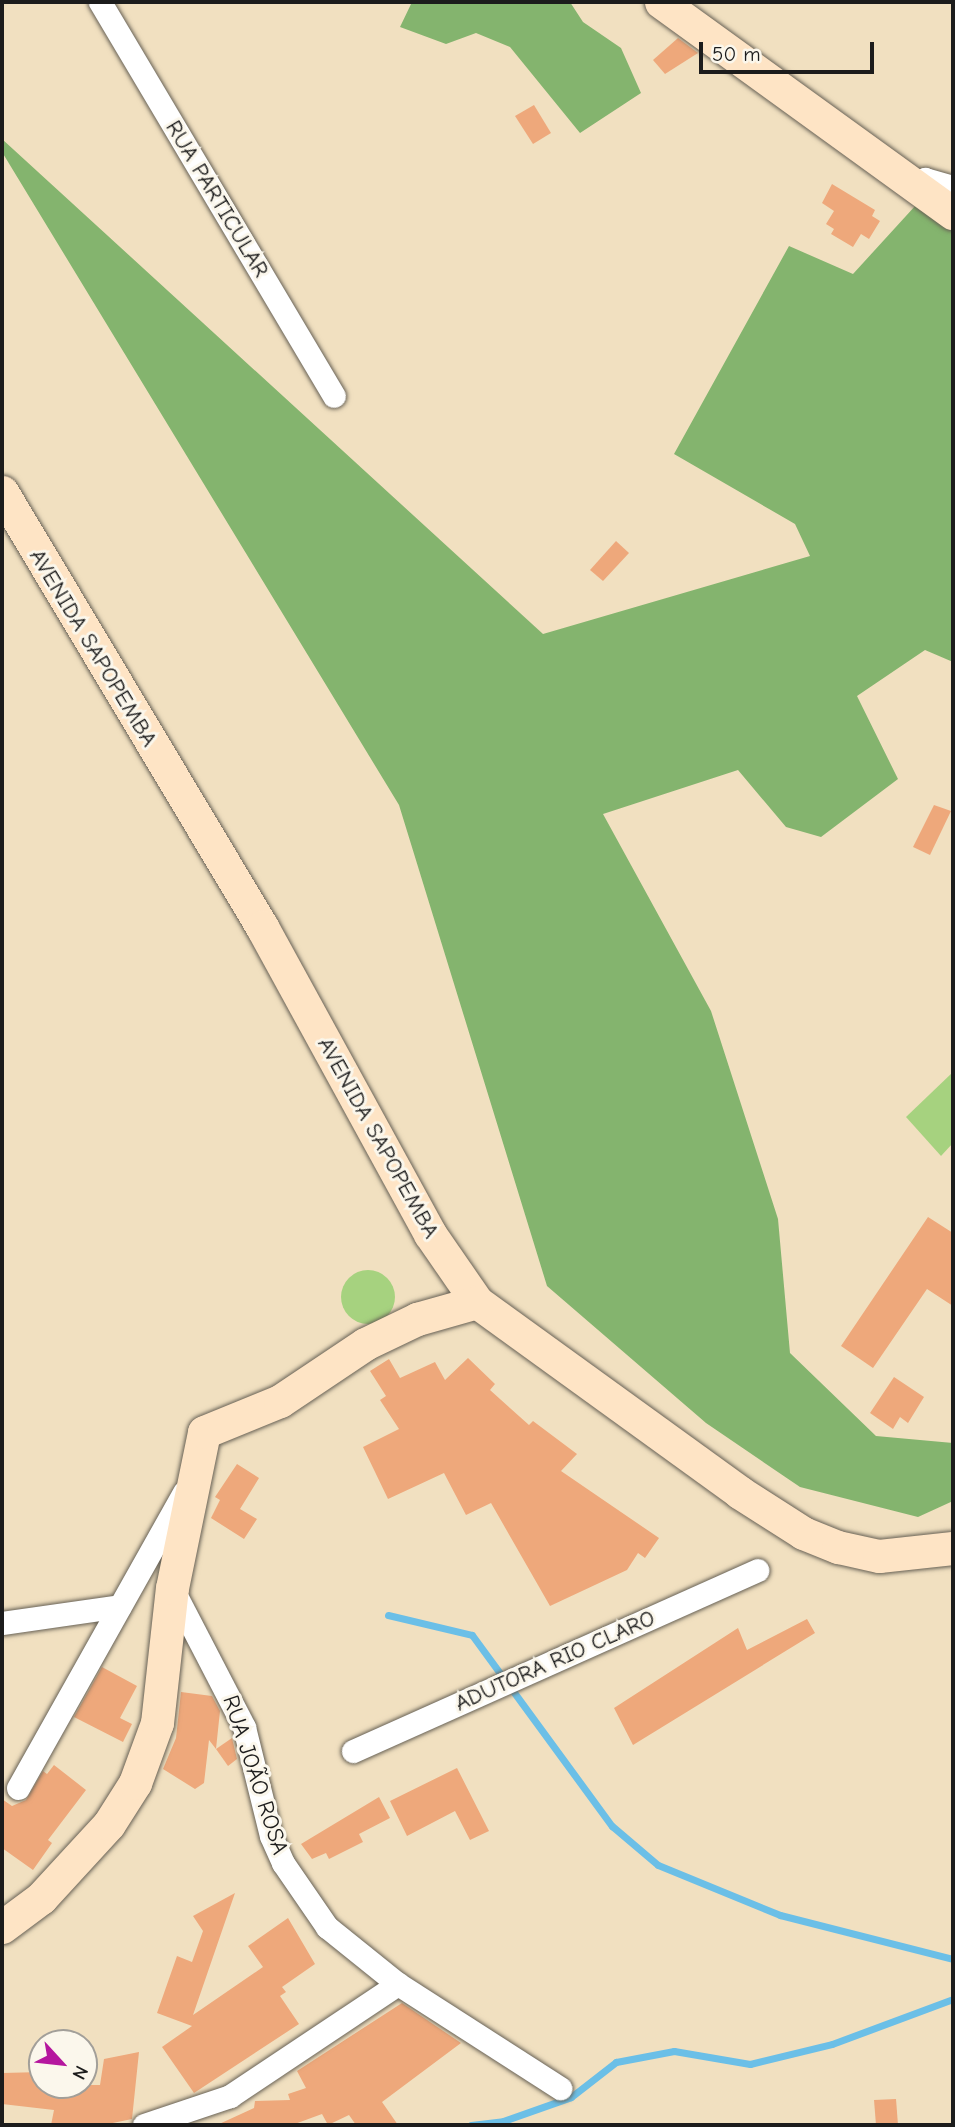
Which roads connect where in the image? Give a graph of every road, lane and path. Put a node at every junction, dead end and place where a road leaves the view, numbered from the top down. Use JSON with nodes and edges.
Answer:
{"nodes":[{"id":1,"x":100,"y":2,"type":"edge"},
{"id":2,"x":661,"y":2,"type":"edge"},
{"id":3,"x":911,"y":184,"type":"junction"},
{"id":4,"x":953,"y":187,"type":"edge"},
{"id":5,"x":953,"y":213,"type":"edge"},
{"id":6,"x":334,"y":396,"type":"dead end"},
{"id":7,"x":2,"y":492,"type":"edge"},
{"id":8,"x":477,"y":1302,"type":"junction"},
{"id":9,"x":192,"y":1478,"type":"junction"},
{"id":10,"x":953,"y":1548,"type":"edge"},
{"id":11,"x":757,"y":1570,"type":"dead end"},
{"id":12,"x":172,"y":1588,"type":"junction"},
{"id":13,"x":120,"y":1606,"type":"junction"},
{"id":14,"x":2,"y":1623,"type":"edge"},
{"id":15,"x":353,"y":1751,"type":"dead end"},
{"id":16,"x":18,"y":1788,"type":"dead end"},
{"id":17,"x":2,"y":1927,"type":"edge"},
{"id":18,"x":398,"y":1984,"type":"junction"},
{"id":19,"x":559,"y":2088,"type":"dead end"},
{"id":20,"x":144,"y":2125,"type":"edge"}],
"edges":[{"from":1,"to":6,"type":"street","name":"RUA PARTICULAR"},
{"from":2,"to":3,"type":"main road"},
{"from":3,"to":4,"type":"street"},
{"from":3,"to":5,"type":"main road"},
{"from":7,"to":8,"type":"main road","name":"AVENIDA SAPOPEMBA"},
{"from":8,"to":9,"type":"main road"},
{"from":8,"to":10,"type":"main road","name":"AVENIDA SAPOPEMBA"},
{"from":9,"to":12,"type":"main road"},
{"from":9,"to":13,"type":"street"},
{"from":11,"to":15,"type":"street","name":"ADUTORA RIO CLARO"},
{"from":12,"to":17,"type":"main road"},
{"from":12,"to":18,"type":"street","name":"RUA JOÃO ROSA"},
{"from":13,"to":14,"type":"street"},
{"from":13,"to":16,"type":"street"},
{"from":18,"to":19,"type":"street","name":"RUA JOÃO ROSA"},
{"from":18,"to":20,"type":"street"}]}
